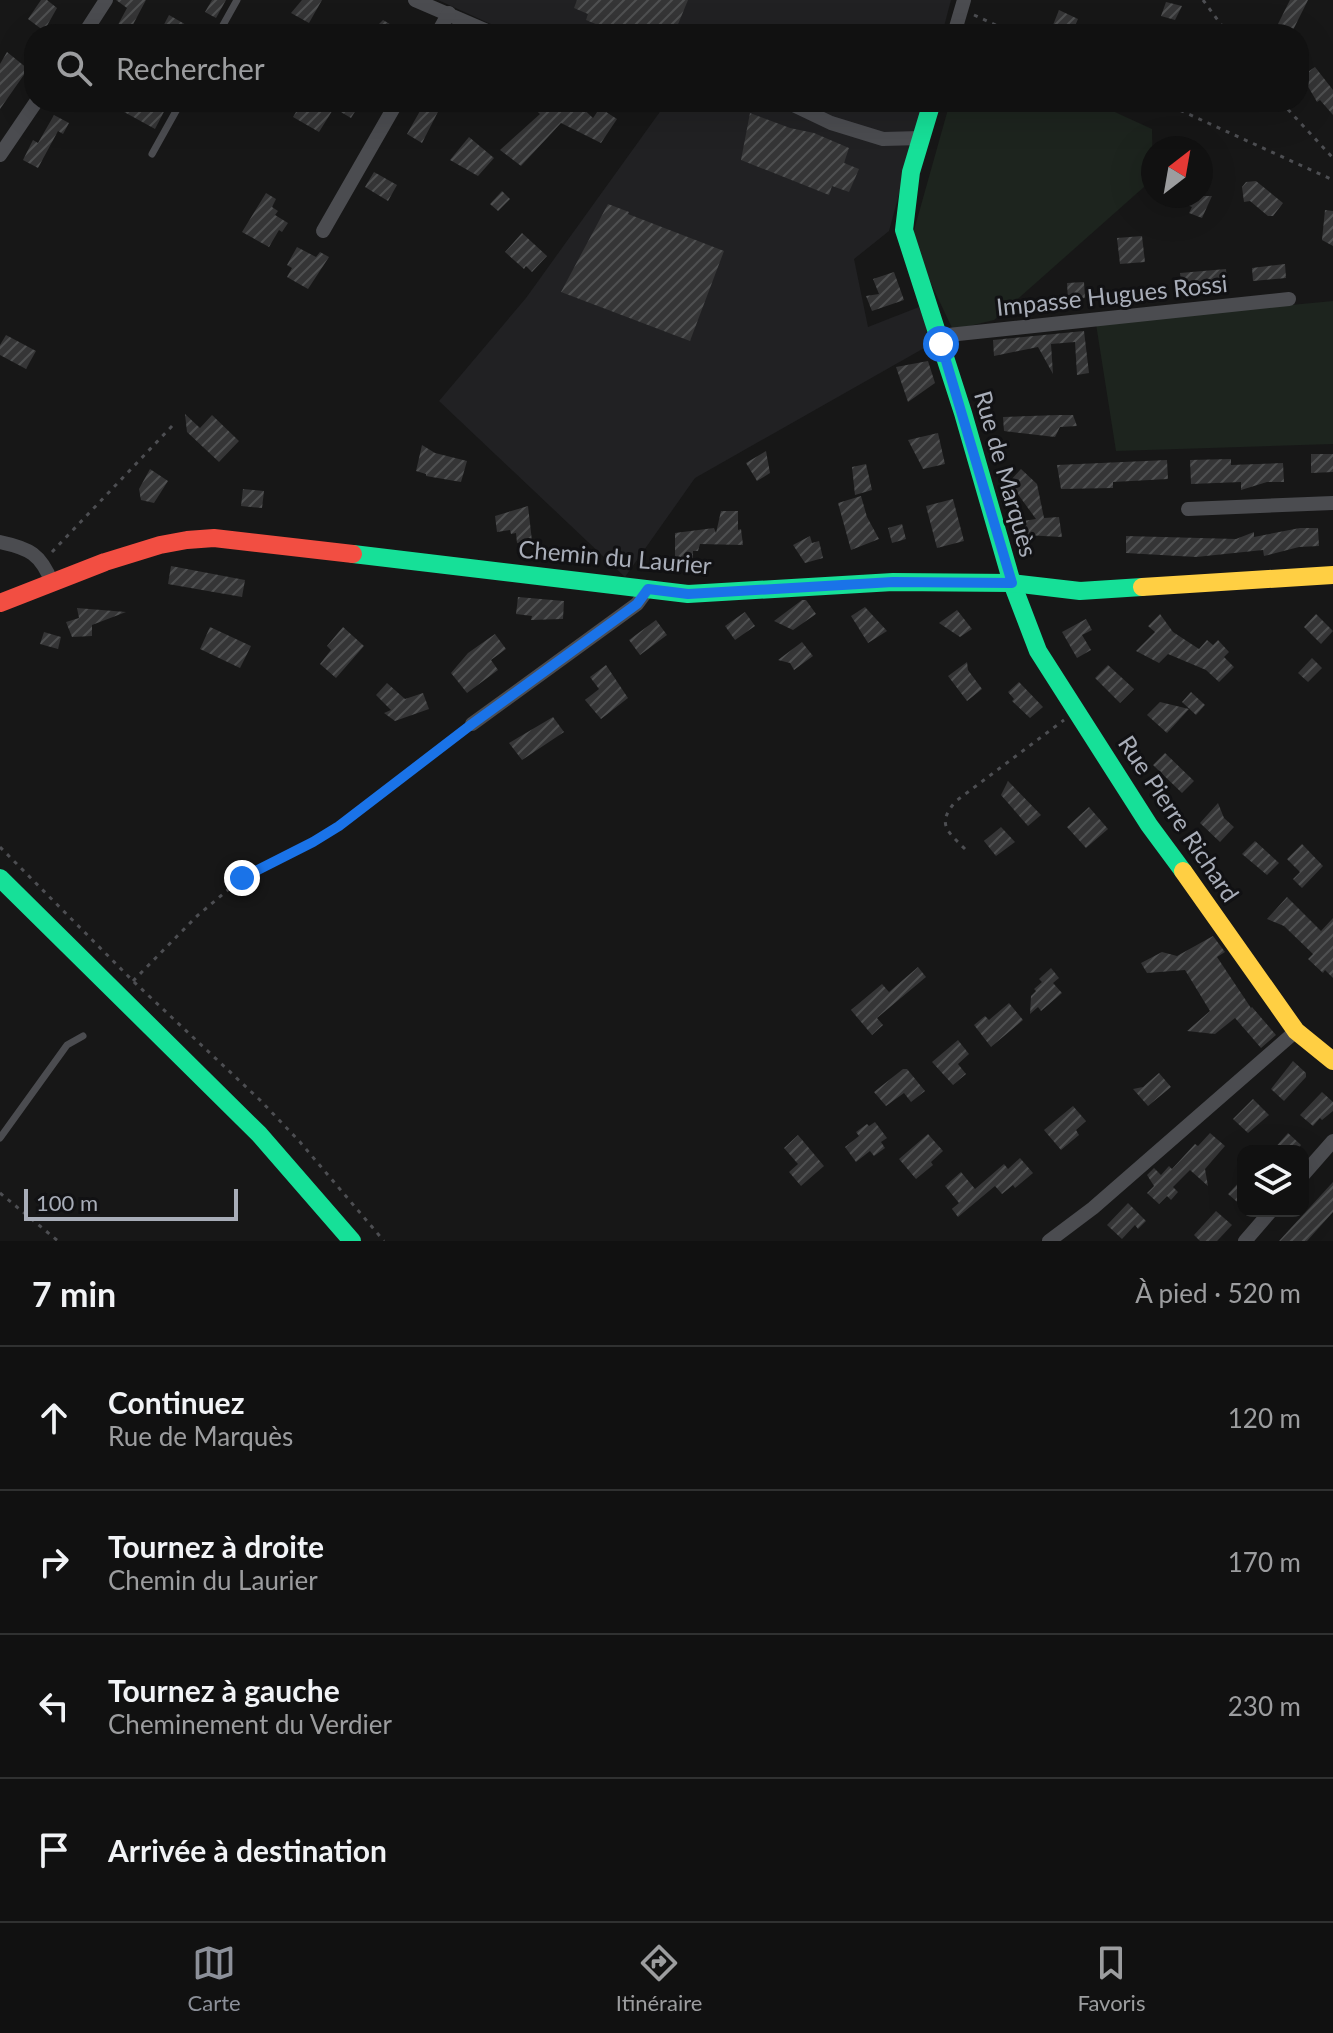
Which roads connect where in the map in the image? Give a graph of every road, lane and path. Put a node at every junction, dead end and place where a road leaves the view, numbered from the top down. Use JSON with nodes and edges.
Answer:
{"nodes":[{"id":1,"x":106,"y":0,"type":"edge"},
{"id":2,"x":237,"y":0,"type":"edge"},
{"id":3,"x":415,"y":0,"type":"edge"},
{"id":4,"x":1203,"y":0,"type":"edge"},
{"id":5,"x":962,"y":5,"type":"edge"},
{"id":6,"x":449,"y":13,"type":"junction"},
{"id":7,"x":90,"y":24,"type":"edge"},
{"id":8,"x":224,"y":24,"type":"edge"},
{"id":9,"x":443,"y":24,"type":"edge"},
{"id":10,"x":473,"y":24,"type":"edge"},
{"id":11,"x":997,"y":24,"type":"edge"},
{"id":12,"x":1221,"y":24,"type":"edge"},
{"id":13,"x":29,"y":112,"type":"edge"},
{"id":14,"x":175,"y":112,"type":"edge"},
{"id":15,"x":391,"y":112,"type":"edge"},
{"id":16,"x":808,"y":112,"type":"edge"},
{"id":17,"x":929,"y":112,"type":"edge"},
{"id":18,"x":1184,"y":112,"type":"edge"},
{"id":19,"x":1290,"y":112,"type":"edge"},
{"id":20,"x":921,"y":138,"type":"junction"},
{"id":21,"x":152,"y":154,"type":"dead end"},
{"id":22,"x":0,"y":155,"type":"edge"},
{"id":23,"x":1333,"y":158,"type":"edge"},
{"id":24,"x":1333,"y":180,"type":"edge"},
{"id":25,"x":323,"y":231,"type":"dead end"},
{"id":26,"x":1289,"y":299,"type":"dead end"},
{"id":27,"x":939,"y":336,"type":"junction"},
{"id":28,"x":173,"y":425,"type":"dead end"},
{"id":29,"x":1333,"y":503,"type":"edge"},
{"id":30,"x":1188,"y":509,"type":"dead end"},
{"id":31,"x":0,"y":542,"type":"edge"},
{"id":32,"x":42,"y":563,"type":"junction"},
{"id":33,"x":1333,"y":575,"type":"edge"},
{"id":34,"x":52,"y":583,"type":"junction"},
{"id":35,"x":1012,"y":583,"type":"junction"},
{"id":36,"x":648,"y":589,"type":"junction"},
{"id":37,"x":0,"y":603,"type":"edge"},
{"id":38,"x":1077,"y":711,"type":"junction"},
{"id":39,"x":472,"y":724,"type":"joint"},
{"id":40,"x":0,"y":847,"type":"edge"},
{"id":41,"x":965,"y":849,"type":"dead end"},
{"id":42,"x":0,"y":878,"type":"edge"},
{"id":43,"x":133,"y":981,"type":"junction"},
{"id":44,"x":1296,"y":1031,"type":"junction"},
{"id":45,"x":83,"y":1036,"type":"dead end"},
{"id":46,"x":1333,"y":1061,"type":"edge"},
{"id":47,"x":0,"y":1138,"type":"edge"},
{"id":48,"x":1333,"y":1141,"type":"edge"},
{"id":49,"x":1309,"y":1168,"type":"edge"},
{"id":50,"x":0,"y":1193,"type":"edge"},
{"id":51,"x":1266,"y":1217,"type":"edge"},
{"id":52,"x":58,"y":1241,"type":"edge"},
{"id":53,"x":352,"y":1241,"type":"edge"},
{"id":54,"x":384,"y":1241,"type":"edge"},
{"id":55,"x":1049,"y":1241,"type":"edge"},
{"id":56,"x":1245,"y":1241,"type":"edge"}],
"edges":[{"from":1,"to":7,"type":"street"},
{"from":2,"to":8,"type":"lane"},
{"from":3,"to":6,"type":"street"},
{"from":4,"to":12,"type":"path"},
{"from":5,"to":11,"type":"path"},
{"from":6,"to":9,"type":"street"},
{"from":6,"to":10,"type":"street"},
{"from":13,"to":22,"type":"street"},
{"from":14,"to":21,"type":"lane"},
{"from":15,"to":25,"type":"street"},
{"from":16,"to":20,"type":"street"},
{"from":17,"to":20,"type":"street","name":"Rue de Marquès"},
{"from":18,"to":24,"type":"path"},
{"from":19,"to":23,"type":"path"},
{"from":20,"to":27,"type":"street","name":"Rue de Marquès"},
{"from":26,"to":27,"type":"street","name":"Impasse Hugues Rossi"},
{"from":27,"to":35,"type":"street","name":"Rue de Marquès"},
{"from":28,"to":32,"type":"path"},
{"from":29,"to":30,"type":"street"},
{"from":31,"to":32,"type":"street"},
{"from":32,"to":34,"type":"street"},
{"from":33,"to":35,"type":"street","name":"Chemin du Laurier"},
{"from":34,"to":36,"type":"street","name":"Chemin du Laurier"},
{"from":34,"to":37,"type":"street","name":"Chemin du Laurier"},
{"from":35,"to":36,"type":"street","name":"Chemin du Laurier"},
{"from":35,"to":38,"type":"street","name":"Rue Pierre Richard"},
{"from":36,"to":39,"type":"street"},
{"from":38,"to":41,"type":"path"},
{"from":38,"to":44,"type":"street","name":"Rue Pierre Richard"},
{"from":39,"to":43,"type":"path"},
{"from":40,"to":43,"type":"path"},
{"from":42,"to":53,"type":"street"},
{"from":43,"to":54,"type":"path"},
{"from":44,"to":46,"type":"street","name":"Rue Pierre Richard"},
{"from":44,"to":55,"type":"street"},
{"from":45,"to":47,"type":"lane"},
{"from":48,"to":49,"type":"street"},
{"from":50,"to":52,"type":"path"},
{"from":51,"to":56,"type":"street"}]}
